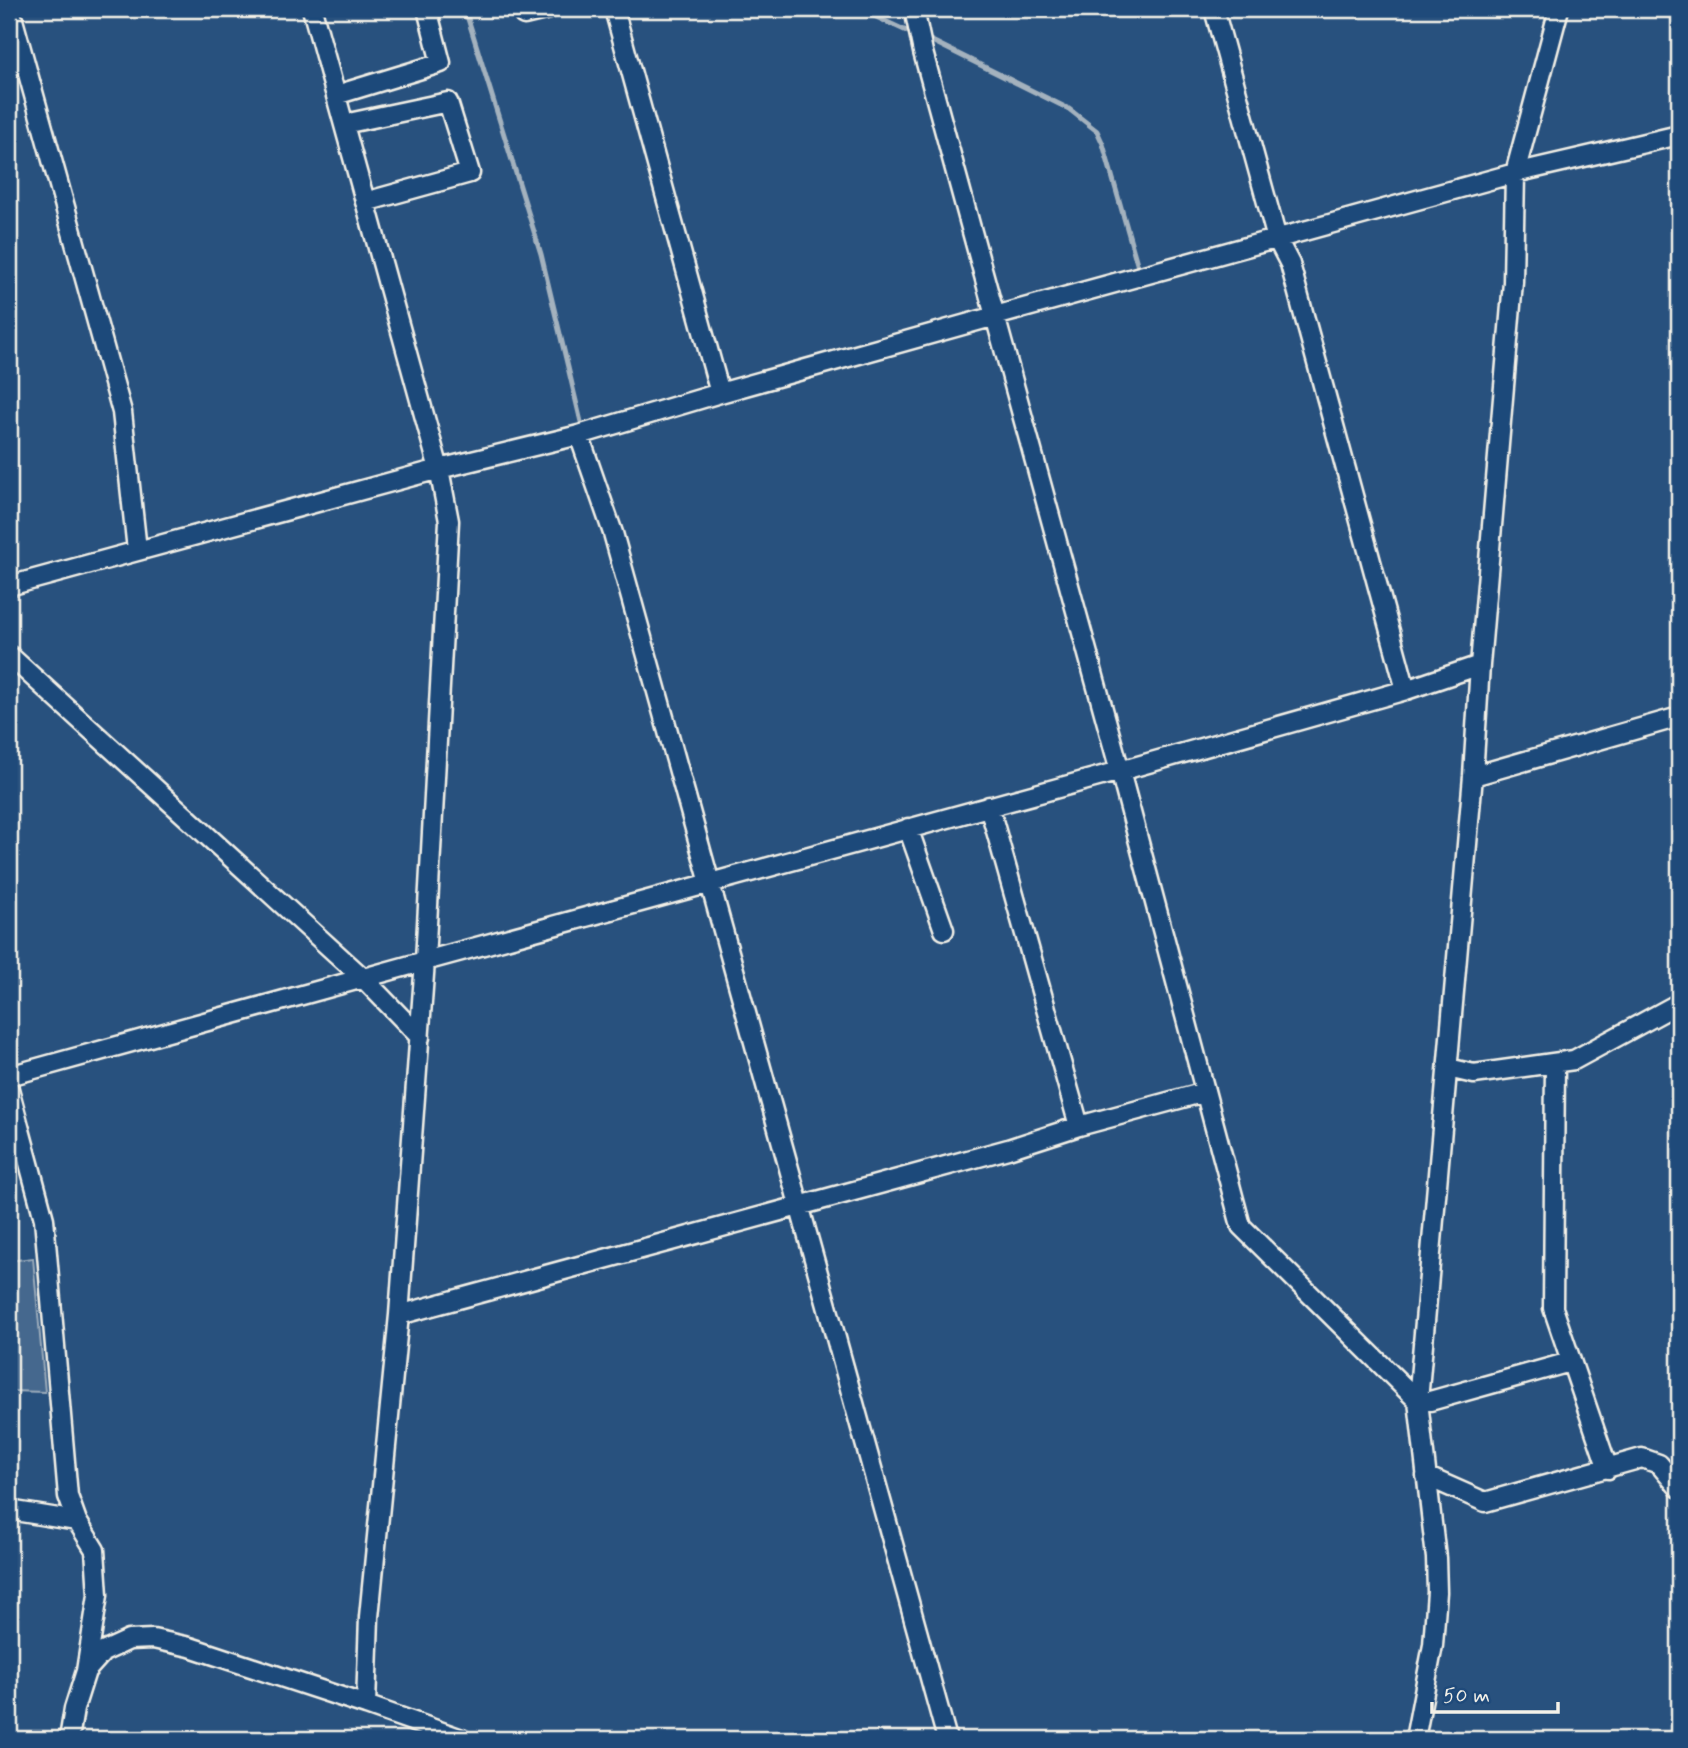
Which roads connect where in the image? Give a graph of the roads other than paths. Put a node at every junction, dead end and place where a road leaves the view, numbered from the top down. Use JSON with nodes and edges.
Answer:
{"nodes":[{"id":1,"x":10,"y":9,"type":"edge"},
{"id":2,"x":312,"y":9,"type":"edge"},
{"id":3,"x":427,"y":9,"type":"edge"},
{"id":4,"x":523,"y":9,"type":"edge"},
{"id":5,"x":549,"y":9,"type":"edge"},
{"id":6,"x":614,"y":9,"type":"edge"},
{"id":7,"x":914,"y":9,"type":"edge"},
{"id":8,"x":1214,"y":9,"type":"edge"},
{"id":9,"x":1559,"y":9,"type":"edge"},
{"id":10,"x":336,"y":95,"type":"junction"},
{"id":11,"x":344,"y":124,"type":"junction"},
{"id":12,"x":1679,"y":135,"type":"edge"},
{"id":13,"x":1515,"y":173,"type":"junction"},
{"id":14,"x":365,"y":202,"type":"junction"},
{"id":15,"x":1277,"y":239,"type":"junction"},
{"id":16,"x":995,"y":316,"type":"junction"},
{"id":17,"x":720,"y":393,"type":"junction"},
{"id":18,"x":579,"y":435,"type":"junction"},
{"id":19,"x":439,"y":469,"type":"junction"},
{"id":20,"x":137,"y":550,"type":"junction"},
{"id":21,"x":9,"y":586,"type":"edge"},
{"id":22,"x":9,"y":655,"type":"edge"},
{"id":23,"x":1480,"y":665,"type":"junction"},
{"id":24,"x":1406,"y":691,"type":"junction"},
{"id":25,"x":1679,"y":717,"type":"edge"},
{"id":26,"x":1120,"y":771,"type":"junction"},
{"id":27,"x":1473,"y":776,"type":"junction"},
{"id":28,"x":989,"y":806,"type":"junction"},
{"id":29,"x":908,"y":828,"type":"junction"},
{"id":30,"x":709,"y":884,"type":"junction"},
{"id":31,"x":944,"y":930,"type":"dead end"},
{"id":32,"x":425,"y":961,"type":"junction"},
{"id":33,"x":363,"y":978,"type":"junction"},
{"id":34,"x":1679,"y":1003,"type":"edge"},
{"id":35,"x":420,"y":1037,"type":"junction"},
{"id":36,"x":1555,"y":1063,"type":"junction"},
{"id":37,"x":1448,"y":1068,"type":"junction"},
{"id":38,"x":9,"y":1076,"type":"edge"},
{"id":39,"x":9,"y":1088,"type":"edge"},
{"id":40,"x":1205,"y":1092,"type":"junction"},
{"id":41,"x":1079,"y":1126,"type":"junction"},
{"id":42,"x":800,"y":1206,"type":"junction"},
{"id":43,"x":399,"y":1315,"type":"junction"},
{"id":44,"x":1570,"y":1362,"type":"junction"},
{"id":45,"x":1418,"y":1401,"type":"junction"},
{"id":46,"x":1608,"y":1469,"type":"junction"},
{"id":47,"x":1426,"y":1476,"type":"junction"},
{"id":48,"x":1679,"y":1488,"type":"edge"},
{"id":49,"x":9,"y":1510,"type":"edge"},
{"id":50,"x":77,"y":1521,"type":"junction"},
{"id":51,"x":86,"y":1671,"type":"junction"},
{"id":52,"x":366,"y":1704,"type":"junction"},
{"id":53,"x":69,"y":1739,"type":"edge"},
{"id":54,"x":462,"y":1739,"type":"edge"},
{"id":55,"x":947,"y":1739,"type":"edge"},
{"id":56,"x":1415,"y":1739,"type":"edge"}],
"edges":[{"from":1,"to":20,"type":"street"},
{"from":2,"to":10,"type":"street"},
{"from":3,"to":10,"type":"street"},
{"from":4,"to":5,"type":"street"},
{"from":6,"to":17,"type":"street"},
{"from":7,"to":16,"type":"street"},
{"from":8,"to":15,"type":"street"},
{"from":9,"to":13,"type":"street"},
{"from":10,"to":11,"type":"street"},
{"from":11,"to":14,"type":"street"},
{"from":11,"to":14,"type":"street"},
{"from":12,"to":13,"type":"street"},
{"from":13,"to":15,"type":"street"},
{"from":13,"to":23,"type":"street"},
{"from":14,"to":19,"type":"street"},
{"from":15,"to":16,"type":"street"},
{"from":15,"to":24,"type":"street"},
{"from":16,"to":17,"type":"street"},
{"from":16,"to":26,"type":"street"},
{"from":17,"to":18,"type":"street"},
{"from":18,"to":19,"type":"street"},
{"from":18,"to":30,"type":"street"},
{"from":19,"to":20,"type":"street"},
{"from":19,"to":32,"type":"street"},
{"from":20,"to":21,"type":"street"},
{"from":22,"to":33,"type":"street"},
{"from":23,"to":24,"type":"street"},
{"from":23,"to":27,"type":"street"},
{"from":24,"to":26,"type":"street"},
{"from":25,"to":27,"type":"street"},
{"from":26,"to":28,"type":"street"},
{"from":26,"to":40,"type":"street"},
{"from":27,"to":37,"type":"street"},
{"from":28,"to":29,"type":"street"},
{"from":28,"to":41,"type":"street"},
{"from":29,"to":30,"type":"street"},
{"from":29,"to":31,"type":"street"},
{"from":30,"to":32,"type":"street"},
{"from":30,"to":42,"type":"street"},
{"from":32,"to":33,"type":"street"},
{"from":32,"to":35,"type":"street"},
{"from":33,"to":35,"type":"street"},
{"from":33,"to":38,"type":"street"},
{"from":34,"to":36,"type":"street"},
{"from":35,"to":43,"type":"street"},
{"from":36,"to":37,"type":"street"},
{"from":36,"to":44,"type":"street"},
{"from":37,"to":45,"type":"street"},
{"from":39,"to":50,"type":"street"},
{"from":40,"to":41,"type":"street"},
{"from":40,"to":45,"type":"street"},
{"from":41,"to":42,"type":"street"},
{"from":42,"to":43,"type":"street"},
{"from":42,"to":55,"type":"street"},
{"from":43,"to":52,"type":"street"},
{"from":44,"to":45,"type":"street"},
{"from":44,"to":46,"type":"street"},
{"from":45,"to":47,"type":"street"},
{"from":46,"to":47,"type":"street"},
{"from":46,"to":48,"type":"street"},
{"from":47,"to":56,"type":"street"},
{"from":49,"to":50,"type":"street"},
{"from":50,"to":51,"type":"street"},
{"from":51,"to":52,"type":"street"},
{"from":51,"to":53,"type":"street"},
{"from":52,"to":54,"type":"street"}]}
